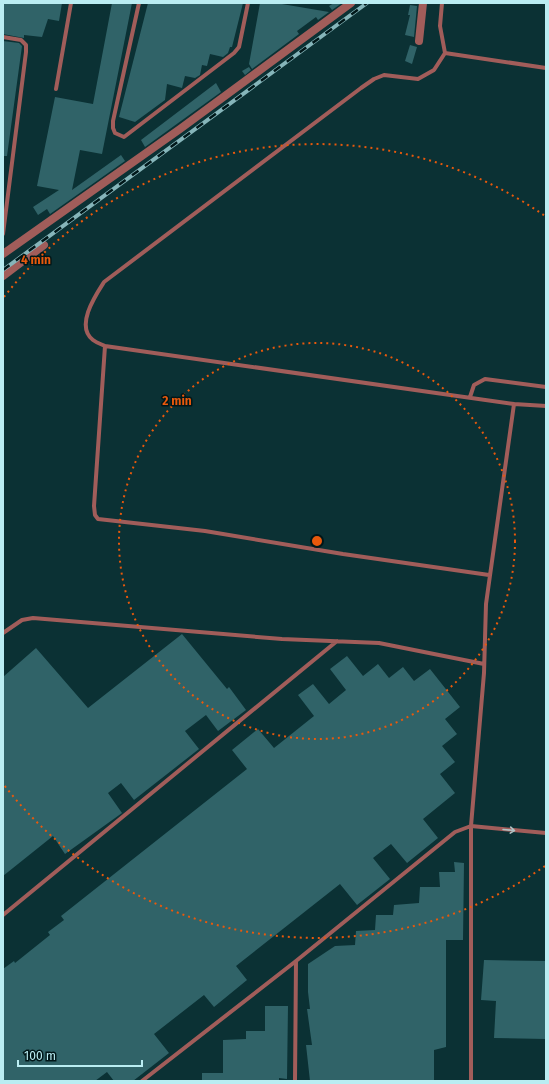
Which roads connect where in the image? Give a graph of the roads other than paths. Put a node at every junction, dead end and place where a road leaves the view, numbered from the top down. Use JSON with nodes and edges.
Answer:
{"nodes":[{"id":1,"x":71,"y":3,"type":"edge"},
{"id":2,"x":139,"y":3,"type":"edge"},
{"id":3,"x":248,"y":3,"type":"edge"},
{"id":4,"x":351,"y":3,"type":"edge"},
{"id":5,"x":423,"y":3,"type":"edge"},
{"id":6,"x":442,"y":3,"type":"edge"},
{"id":7,"x":3,"y":37,"type":"edge"},
{"id":8,"x":419,"y":41,"type":"dead end"},
{"id":9,"x":445,"y":53,"type":"junction"},
{"id":10,"x":546,"y":68,"type":"edge"},
{"id":11,"x":56,"y":89,"type":"dead end"},
{"id":12,"x":3,"y":234,"type":"edge"},
{"id":13,"x":44,"y":245,"type":"dead end"},
{"id":14,"x":3,"y":254,"type":"edge"},
{"id":15,"x":3,"y":276,"type":"edge"},
{"id":16,"x":105,"y":346,"type":"junction"},
{"id":17,"x":546,"y":387,"type":"edge"},
{"id":18,"x":470,"y":397,"type":"junction"},
{"id":19,"x":514,"y":404,"type":"junction"},
{"id":20,"x":546,"y":406,"type":"edge"},
{"id":21,"x":489,"y":575,"type":"junction"},
{"id":22,"x":3,"y":633,"type":"edge"},
{"id":23,"x":337,"y":641,"type":"junction"},
{"id":24,"x":484,"y":664,"type":"junction"},
{"id":25,"x":471,"y":826,"type":"junction"},
{"id":26,"x":546,"y":833,"type":"edge"},
{"id":27,"x":3,"y":915,"type":"edge"},
{"id":28,"x":296,"y":961,"type":"junction"},
{"id":29,"x":142,"y":1081,"type":"edge"},
{"id":30,"x":295,"y":1081,"type":"edge"},
{"id":31,"x":471,"y":1081,"type":"edge"}],
"edges":[{"from":1,"to":11,"type":"lane"},
{"from":2,"to":3,"type":"lane"},
{"from":4,"to":14,"type":"street"},
{"from":5,"to":8,"type":"street"},
{"from":6,"to":9,"type":"lane"},
{"from":7,"to":12,"type":"lane"},
{"from":9,"to":10,"type":"lane"},
{"from":9,"to":16,"type":"lane"},
{"from":13,"to":15,"type":"street"},
{"from":16,"to":18,"type":"lane"},
{"from":16,"to":21,"type":"lane"},
{"from":17,"to":18,"type":"lane"},
{"from":18,"to":19,"type":"lane"},
{"from":19,"to":20,"type":"lane"},
{"from":19,"to":21,"type":"lane"},
{"from":21,"to":24,"type":"lane"},
{"from":22,"to":23,"type":"lane"},
{"from":23,"to":24,"type":"lane"},
{"from":23,"to":27,"type":"lane"},
{"from":24,"to":25,"type":"lane"},
{"from":25,"to":26,"type":"lane","one_way":true},
{"from":25,"to":28,"type":"lane"},
{"from":25,"to":31,"type":"lane"},
{"from":28,"to":29,"type":"lane"},
{"from":28,"to":30,"type":"lane"}]}
